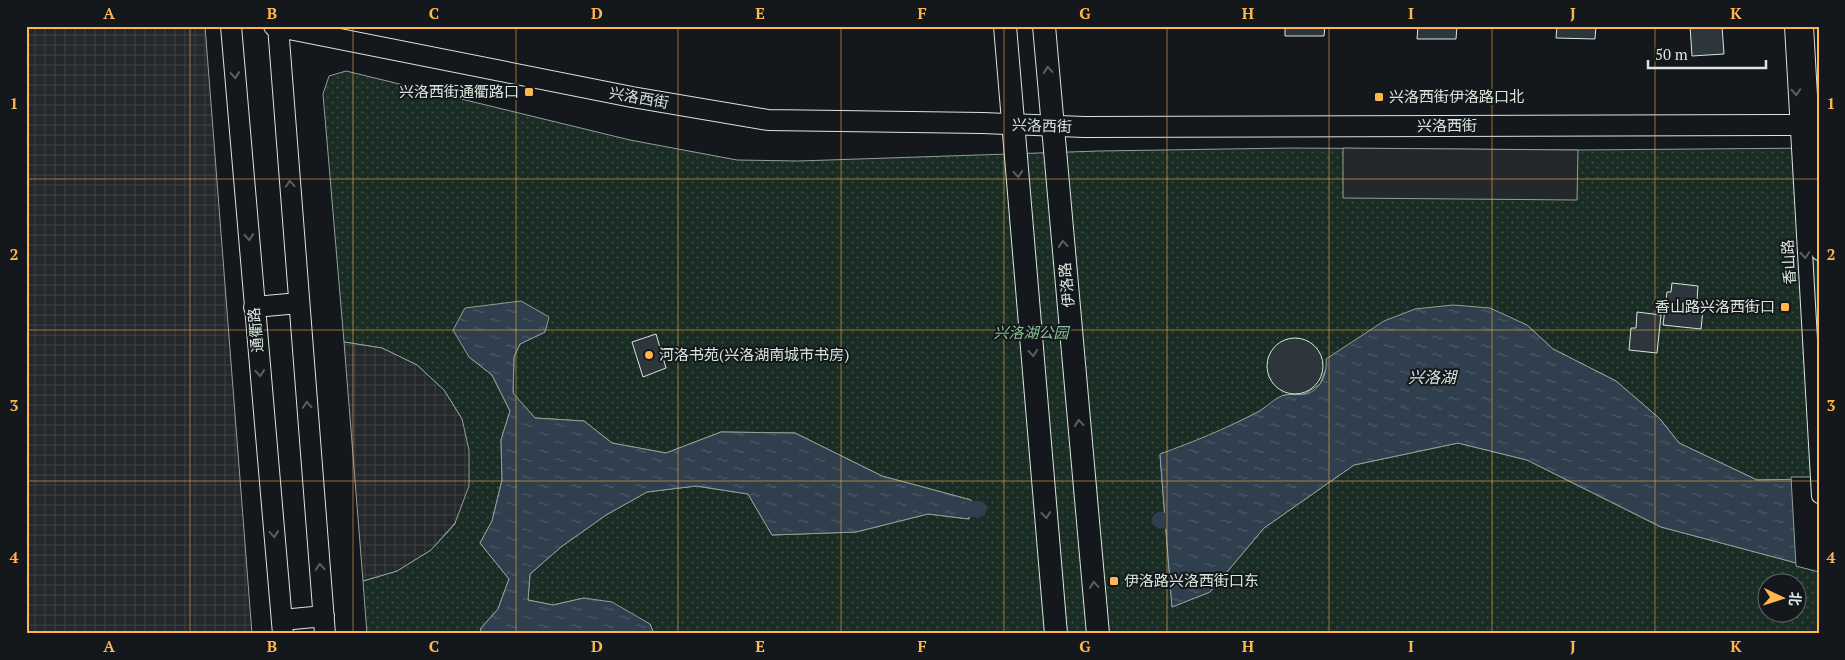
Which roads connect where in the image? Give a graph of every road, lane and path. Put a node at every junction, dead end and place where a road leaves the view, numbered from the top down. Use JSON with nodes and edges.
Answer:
{"nodes":[{"id":1,"x":231,"y":26,"type":"edge"},
{"id":2,"x":340,"y":26,"type":"edge"},
{"id":3,"x":1005,"y":26,"type":"edge"},
{"id":4,"x":1044,"y":26,"type":"edge"},
{"id":5,"x":1792,"y":26,"type":"edge"},
{"id":6,"x":1806,"y":26,"type":"edge"},
{"id":7,"x":277,"y":27,"type":"edge"},
{"id":8,"x":1014,"y":119,"type":"junction"},
{"id":9,"x":1809,"y":119,"type":"edge"},
{"id":10,"x":1052,"y":120,"type":"junction"},
{"id":11,"x":1819,"y":253,"type":"edge"},
{"id":12,"x":299,"y":303,"type":"junction"},
{"id":13,"x":254,"y":306,"type":"junction"},
{"id":14,"x":1819,"y":496,"type":"edge"},
{"id":15,"x":324,"y":625,"type":"edge"},
{"id":16,"x":282,"y":627,"type":"edge"},
{"id":17,"x":1056,"y":634,"type":"edge"},
{"id":18,"x":1098,"y":634,"type":"edge"}],
"edges":[{"from":1,"to":13,"type":"street","name":"通衢路","one_way":true},
{"from":2,"to":8,"type":"street","name":"兴洛西街"},
{"from":3,"to":8,"type":"main road"},
{"from":10,"to":4,"type":"main road","name":"伊洛路","one_way":true},
{"from":5,"to":9,"type":"street","name":"香山路","one_way":true},
{"from":6,"to":9,"type":"street","name":"香山路"},
{"from":7,"to":8,"type":"street","name":"兴洛西街"},
{"from":12,"to":7,"type":"street","one_way":true},
{"from":8,"to":10,"type":"street","name":"兴洛西街"},
{"from":8,"to":17,"type":"main road","one_way":true},
{"from":9,"to":10,"type":"street","name":"兴洛西街"},
{"from":9,"to":11,"type":"street","name":"香山路"},
{"from":9,"to":14,"type":"street","name":"香山路","one_way":true},
{"from":18,"to":10,"type":"main road","name":"伊洛路","one_way":true},
{"from":12,"to":13,"type":"street"},
{"from":15,"to":12,"type":"street","one_way":true},
{"from":13,"to":16,"type":"street","name":"通衢路","one_way":true},
{"from":15,"to":16,"type":"street"}]}
